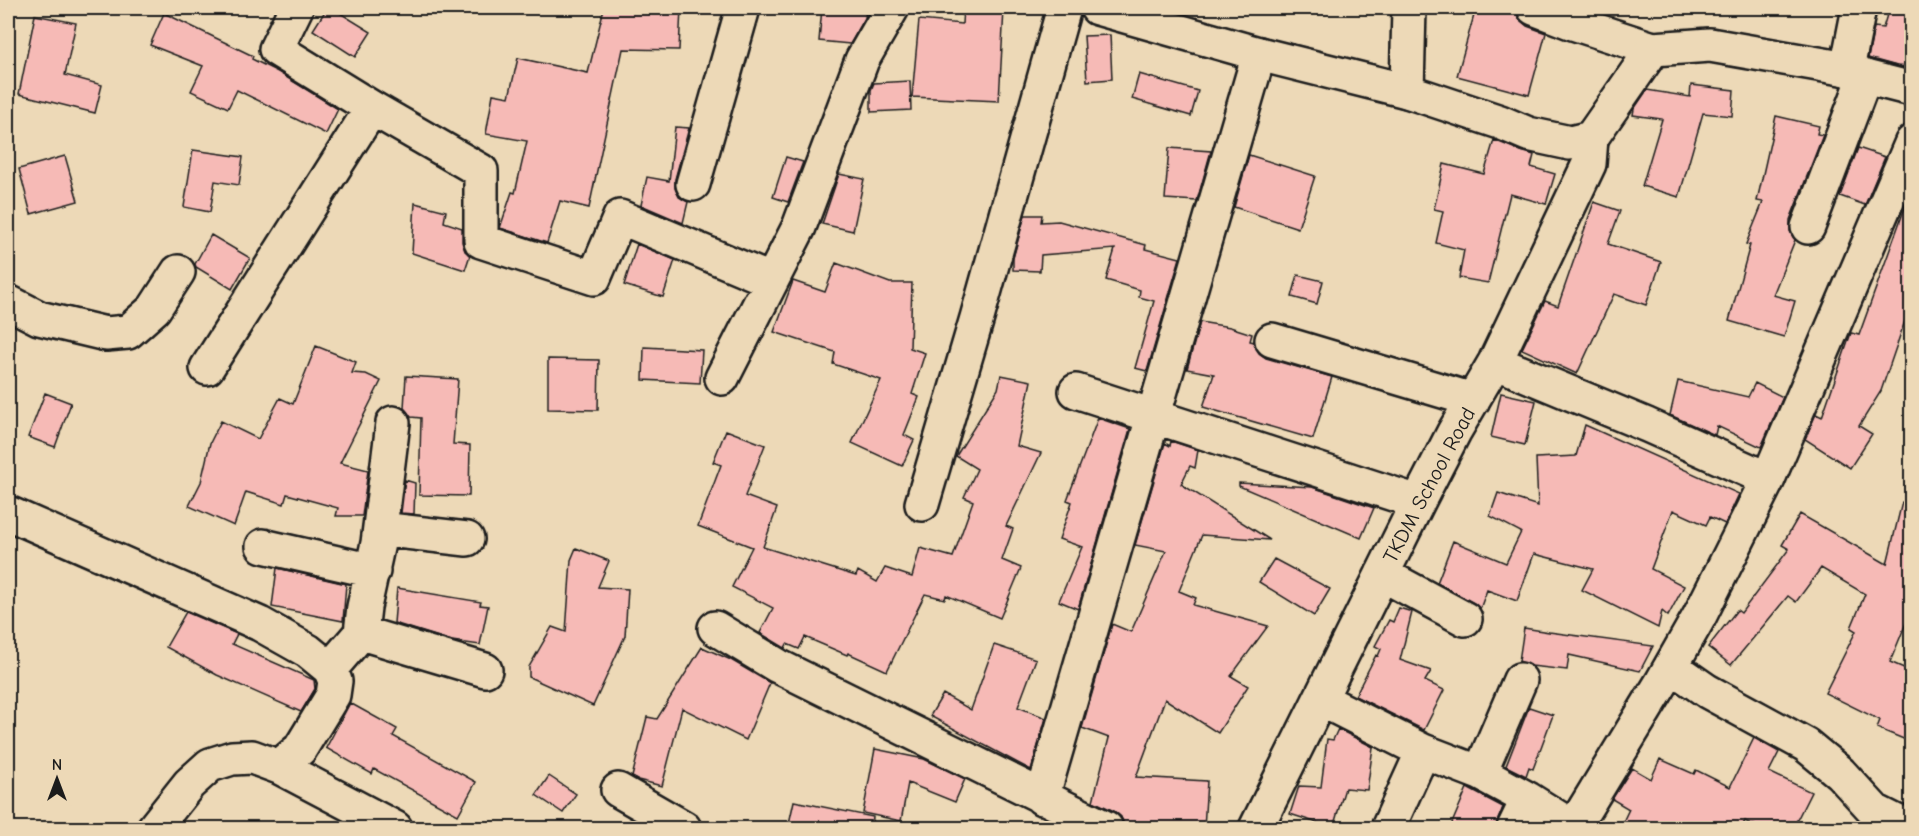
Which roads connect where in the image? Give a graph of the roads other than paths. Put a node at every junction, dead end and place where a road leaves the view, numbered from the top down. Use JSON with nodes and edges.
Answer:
{"nodes":[{"id":1,"x":296,"y":8,"type":"edge"},
{"id":2,"x":743,"y":8,"type":"edge"},
{"id":3,"x":892,"y":8,"type":"edge"},
{"id":4,"x":1064,"y":8,"type":"edge"},
{"id":5,"x":1097,"y":8,"type":"edge"},
{"id":6,"x":1409,"y":8,"type":"edge"},
{"id":7,"x":1533,"y":8,"type":"edge"},
{"id":8,"x":1859,"y":8,"type":"edge"},
{"id":9,"x":1653,"y":49,"type":"junction"},
{"id":10,"x":1259,"y":54,"type":"junction"},
{"id":11,"x":1856,"y":73,"type":"junction"},
{"id":12,"x":1911,"y":89,"type":"edge"},
{"id":13,"x":1407,"y":91,"type":"junction"},
{"id":14,"x":372,"y":108,"type":"junction"},
{"id":15,"x":1591,"y":138,"type":"junction"},
{"id":16,"x":1911,"y":142,"type":"edge"},
{"id":17,"x":693,"y":184,"type":"dead end"},
{"id":18,"x":1808,"y":227,"type":"dead end"},
{"id":19,"x":178,"y":272,"type":"dead end"},
{"id":20,"x":770,"y":280,"type":"junction"},
{"id":21,"x":8,"y":302,"type":"edge"},
{"id":22,"x":1272,"y":340,"type":"dead end"},
{"id":23,"x":1495,"y":362,"type":"junction"},
{"id":24,"x":207,"y":368,"type":"dead end"},
{"id":25,"x":722,"y":378,"type":"dead end"},
{"id":26,"x":1076,"y":391,"type":"dead end"},
{"id":27,"x":1473,"y":400,"type":"junction"},
{"id":28,"x":1154,"y":416,"type":"junction"},
{"id":29,"x":393,"y":423,"type":"dead end"},
{"id":30,"x":1768,"y":479,"type":"junction"},
{"id":31,"x":1418,"y":502,"type":"junction"},
{"id":32,"x":922,"y":504,"type":"dead end"},
{"id":33,"x":8,"y":513,"type":"edge"},
{"id":34,"x":380,"y":529,"type":"junction"},
{"id":35,"x":467,"y":539,"type":"dead end"},
{"id":36,"x":263,"y":546,"type":"dead end"},
{"id":37,"x":373,"y":571,"type":"junction"},
{"id":38,"x":1382,"y":574,"type":"junction"},
{"id":39,"x":1465,"y":619,"type":"dead end"},
{"id":40,"x":715,"y":628,"type":"dead end"},
{"id":41,"x":362,"y":633,"type":"junction"},
{"id":42,"x":1671,"y":666,"type":"junction"},
{"id":43,"x":330,"y":669,"type":"junction"},
{"id":44,"x":485,"y":670,"type":"dead end"},
{"id":45,"x":1520,"y":680,"type":"dead end"},
{"id":46,"x":1322,"y":700,"type":"junction"},
{"id":47,"x":1423,"y":751,"type":"junction"},
{"id":48,"x":279,"y":766,"type":"junction"},
{"id":49,"x":1480,"y":773,"type":"junction"},
{"id":50,"x":618,"y":790,"type":"dead end"},
{"id":51,"x":1042,"y":798,"type":"junction"},
{"id":52,"x":1528,"y":799,"type":"junction"},
{"id":53,"x":1911,"y":823,"type":"edge"},
{"id":54,"x":383,"y":825,"type":"edge"},
{"id":55,"x":154,"y":828,"type":"edge"},
{"id":56,"x":684,"y":828,"type":"edge"},
{"id":57,"x":1106,"y":828,"type":"edge"},
{"id":58,"x":1256,"y":828,"type":"edge"},
{"id":59,"x":1388,"y":828,"type":"edge"},
{"id":60,"x":1514,"y":828,"type":"edge"},
{"id":61,"x":1574,"y":828,"type":"edge"}],
"edges":[{"from":1,"to":14,"type":"street"},
{"from":2,"to":17,"type":"street"},
{"from":3,"to":20,"type":"street"},
{"from":4,"to":32,"type":"street"},
{"from":5,"to":10,"type":"street"},
{"from":6,"to":13,"type":"street"},
{"from":7,"to":9,"type":"street"},
{"from":8,"to":11,"type":"street"},
{"from":9,"to":11,"type":"street"},
{"from":9,"to":15,"type":"street"},
{"from":10,"to":13,"type":"street"},
{"from":10,"to":28,"type":"street"},
{"from":11,"to":12,"type":"street"},
{"from":11,"to":18,"type":"street"},
{"from":13,"to":15,"type":"street"},
{"from":14,"to":20,"type":"street"},
{"from":14,"to":24,"type":"street"},
{"from":15,"to":23,"type":"street","name":"TKDM School Road"},
{"from":16,"to":30,"type":"street"},
{"from":19,"to":21,"type":"street"},
{"from":20,"to":25,"type":"street"},
{"from":22,"to":27,"type":"street"},
{"from":23,"to":27,"type":"street","name":"TKDM School Road"},
{"from":23,"to":30,"type":"street"},
{"from":26,"to":28,"type":"street"},
{"from":27,"to":31,"type":"street","name":"TKDM School Road"},
{"from":28,"to":31,"type":"street"},
{"from":28,"to":51,"type":"street"},
{"from":29,"to":34,"type":"street"},
{"from":30,"to":42,"type":"street"},
{"from":31,"to":38,"type":"street","name":"TKDM School Road"},
{"from":33,"to":43,"type":"street"},
{"from":34,"to":35,"type":"street"},
{"from":34,"to":37,"type":"street"},
{"from":36,"to":37,"type":"street"},
{"from":37,"to":41,"type":"street"},
{"from":38,"to":39,"type":"street"},
{"from":38,"to":46,"type":"street","name":"TKDM School Road"},
{"from":40,"to":51,"type":"street"},
{"from":41,"to":43,"type":"street"},
{"from":41,"to":44,"type":"street"},
{"from":42,"to":53,"type":"street"},
{"from":42,"to":61,"type":"street"},
{"from":43,"to":48,"type":"street"},
{"from":45,"to":49,"type":"street"},
{"from":46,"to":47,"type":"street"},
{"from":46,"to":58,"type":"street","name":"TKDM School Road"},
{"from":47,"to":49,"type":"street"},
{"from":47,"to":59,"type":"street"},
{"from":48,"to":54,"type":"street"},
{"from":48,"to":55,"type":"street"},
{"from":49,"to":52,"type":"street"},
{"from":50,"to":56,"type":"street"},
{"from":51,"to":57,"type":"street"},
{"from":52,"to":60,"type":"street"},
{"from":52,"to":61,"type":"street"}]}
